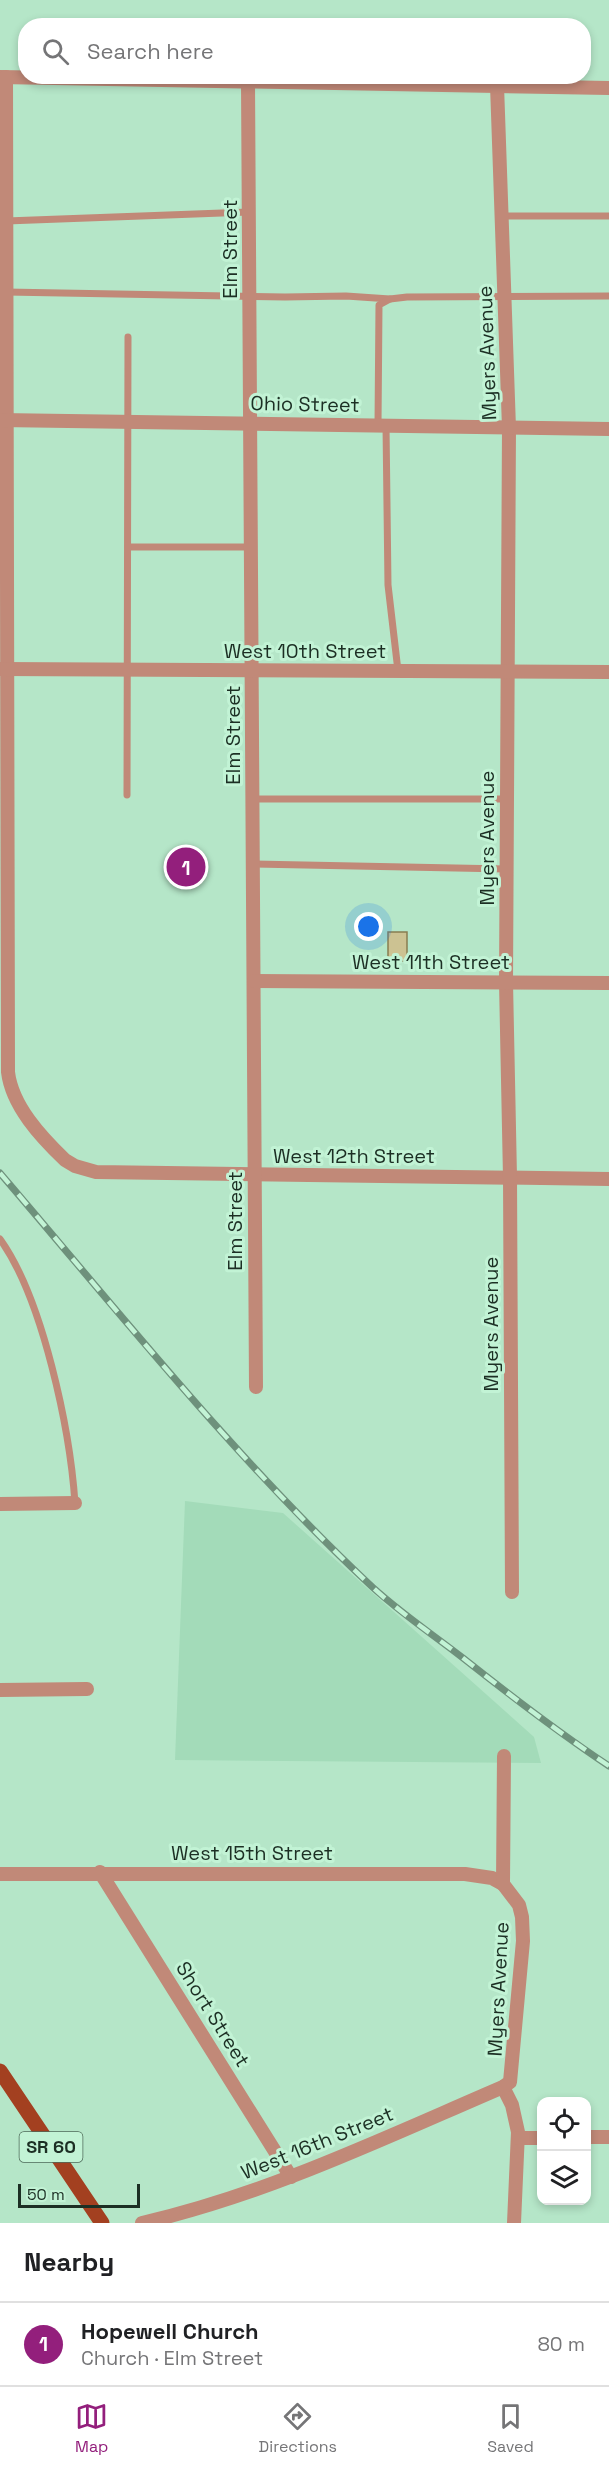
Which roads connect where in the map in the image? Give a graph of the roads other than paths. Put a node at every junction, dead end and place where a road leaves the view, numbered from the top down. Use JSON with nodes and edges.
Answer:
{"nodes":[{"id":1,"x":3,"y":77,"type":"edge"},
{"id":2,"x":18,"y":77,"type":"edge"},
{"id":3,"x":248,"y":84,"type":"edge"},
{"id":4,"x":372,"y":84,"type":"edge"},
{"id":5,"x":497,"y":85,"type":"junction"},
{"id":6,"x":609,"y":88,"type":"edge"},
{"id":7,"x":249,"y":212,"type":"junction"},
{"id":8,"x":501,"y":216,"type":"junction"},
{"id":9,"x":609,"y":216,"type":"edge"},
{"id":10,"x":6,"y":221,"type":"junction"},
{"id":11,"x":3,"y":292,"type":"edge"},
{"id":12,"x":250,"y":296,"type":"junction"},
{"id":13,"x":504,"y":296,"type":"junction"},
{"id":14,"x":609,"y":296,"type":"edge"},
{"id":15,"x":390,"y":298,"type":"junction"},
{"id":16,"x":128,"y":337,"type":"dead end"},
{"id":17,"x":4,"y":420,"type":"edge"},
{"id":18,"x":127,"y":422,"type":"junction"},
{"id":19,"x":251,"y":422,"type":"junction"},
{"id":20,"x":382,"y":425,"type":"junction"},
{"id":21,"x":509,"y":428,"type":"junction"},
{"id":22,"x":609,"y":429,"type":"edge"},
{"id":23,"x":3,"y":542,"type":"edge"},
{"id":24,"x":128,"y":547,"type":"junction"},
{"id":25,"x":252,"y":547,"type":"junction"},
{"id":26,"x":3,"y":669,"type":"edge"},
{"id":27,"x":128,"y":669,"type":"junction"},
{"id":28,"x":252,"y":670,"type":"junction"},
{"id":29,"x":398,"y":670,"type":"junction"},
{"id":30,"x":507,"y":671,"type":"junction"},
{"id":31,"x":609,"y":672,"type":"edge"},
{"id":32,"x":127,"y":795,"type":"dead end"},
{"id":33,"x":4,"y":796,"type":"edge"},
{"id":34,"x":253,"y":799,"type":"junction"},
{"id":35,"x":507,"y":799,"type":"junction"},
{"id":36,"x":253,"y":864,"type":"junction"},
{"id":37,"x":506,"y":869,"type":"junction"},
{"id":38,"x":254,"y":981,"type":"junction"},
{"id":39,"x":506,"y":982,"type":"junction"},
{"id":40,"x":609,"y":983,"type":"edge"},
{"id":41,"x":255,"y":1174,"type":"junction"},
{"id":42,"x":510,"y":1177,"type":"junction"},
{"id":43,"x":609,"y":1179,"type":"edge"},
{"id":44,"x":0,"y":1239,"type":"edge"},
{"id":45,"x":256,"y":1387,"type":"dead end"},
{"id":46,"x":75,"y":1503,"type":"joint"},
{"id":47,"x":0,"y":1504,"type":"edge"},
{"id":48,"x":512,"y":1592,"type":"dead end"},
{"id":49,"x":87,"y":1689,"type":"dead end"},
{"id":50,"x":0,"y":1690,"type":"edge"},
{"id":51,"x":504,"y":1756,"type":"dead end"},
{"id":52,"x":100,"y":1872,"type":"junction"},
{"id":53,"x":0,"y":1874,"type":"edge"},
{"id":54,"x":503,"y":1884,"type":"junction"},
{"id":55,"x":0,"y":2071,"type":"edge"},
{"id":56,"x":503,"y":2087,"type":"junction"},
{"id":57,"x":591,"y":2137,"type":"edge"},
{"id":58,"x":609,"y":2137,"type":"edge"},
{"id":59,"x":519,"y":2138,"type":"junction"},
{"id":60,"x":537,"y":2138,"type":"edge"},
{"id":61,"x":291,"y":2177,"type":"junction"},
{"id":62,"x":102,"y":2223,"type":"edge"},
{"id":63,"x":142,"y":2223,"type":"edge"},
{"id":64,"x":514,"y":2223,"type":"edge"}],
"edges":[{"from":1,"to":2,"type":"street"},
{"from":1,"to":10,"type":"street","name":"West 12th Street"},
{"from":3,"to":7,"type":"street","name":"Elm Street"},
{"from":4,"to":5,"type":"street"},
{"from":5,"to":6,"type":"street"},
{"from":5,"to":8,"type":"street","name":"Myers Avenue"},
{"from":7,"to":10,"type":"lane"},
{"from":7,"to":12,"type":"street","name":"Elm Street"},
{"from":8,"to":9,"type":"lane"},
{"from":8,"to":13,"type":"street","name":"Myers Avenue"},
{"from":10,"to":11,"type":"street","name":"West 12th Street"},
{"from":11,"to":12,"type":"lane"},
{"from":11,"to":17,"type":"street","name":"West 12th Street"},
{"from":12,"to":15,"type":"lane"},
{"from":12,"to":19,"type":"street","name":"Elm Street"},
{"from":13,"to":14,"type":"lane"},
{"from":13,"to":15,"type":"lane"},
{"from":13,"to":21,"type":"street","name":"Myers Avenue"},
{"from":15,"to":20,"type":"lane"},
{"from":16,"to":18,"type":"lane"},
{"from":17,"to":18,"type":"street","name":"Ohio Street"},
{"from":17,"to":23,"type":"street","name":"West 12th Street"},
{"from":18,"to":19,"type":"street","name":"Ohio Street"},
{"from":18,"to":24,"type":"lane"},
{"from":19,"to":20,"type":"street","name":"Ohio Street"},
{"from":19,"to":25,"type":"street","name":"Elm Street"},
{"from":20,"to":21,"type":"street","name":"Ohio Street"},
{"from":20,"to":29,"type":"lane"},
{"from":21,"to":22,"type":"street","name":"Ohio Street"},
{"from":21,"to":30,"type":"street","name":"Myers Avenue"},
{"from":23,"to":26,"type":"street","name":"West 12th Street"},
{"from":24,"to":25,"type":"lane"},
{"from":24,"to":27,"type":"lane"},
{"from":25,"to":28,"type":"street","name":"Elm Street"},
{"from":26,"to":27,"type":"street","name":"West 10th Street"},
{"from":26,"to":33,"type":"street","name":"West 12th Street"},
{"from":27,"to":28,"type":"street","name":"West 10th Street"},
{"from":27,"to":32,"type":"lane"},
{"from":28,"to":29,"type":"street","name":"West 10th Street"},
{"from":28,"to":34,"type":"street","name":"Elm Street"},
{"from":29,"to":30,"type":"street","name":"West 10th Street"},
{"from":30,"to":31,"type":"street","name":"West 10th Street"},
{"from":30,"to":35,"type":"street","name":"Myers Avenue"},
{"from":33,"to":41,"type":"street","name":"West 12th Street"},
{"from":34,"to":35,"type":"lane"},
{"from":34,"to":36,"type":"street","name":"Elm Street"},
{"from":35,"to":37,"type":"street","name":"Myers Avenue"},
{"from":36,"to":37,"type":"lane"},
{"from":36,"to":38,"type":"street","name":"Elm Street"},
{"from":37,"to":39,"type":"street","name":"Myers Avenue"},
{"from":38,"to":39,"type":"street","name":"West 11th Street"},
{"from":38,"to":41,"type":"street","name":"Elm Street"},
{"from":39,"to":40,"type":"street","name":"West 11th Street"},
{"from":39,"to":42,"type":"street","name":"Myers Avenue"},
{"from":41,"to":42,"type":"street","name":"West 12th Street"},
{"from":41,"to":45,"type":"street","name":"Elm Street"},
{"from":42,"to":43,"type":"street","name":"West 12th Street"},
{"from":42,"to":48,"type":"street","name":"Myers Avenue"},
{"from":44,"to":46,"type":"lane"},
{"from":46,"to":47,"type":"street"},
{"from":49,"to":50,"type":"street"},
{"from":51,"to":54,"type":"street"},
{"from":52,"to":53,"type":"street","name":"West 15th Street"},
{"from":52,"to":54,"type":"street","name":"West 15th Street"},
{"from":52,"to":61,"type":"street","name":"Short Street"},
{"from":54,"to":56,"type":"street","name":"Myers Avenue"},
{"from":55,"to":62,"type":"main road","number":"SR 60"},
{"from":56,"to":59,"type":"street"},
{"from":56,"to":61,"type":"street","name":"West 16th Street"},
{"from":57,"to":58,"type":"street"},
{"from":59,"to":60,"type":"street"},
{"from":59,"to":64,"type":"street"},
{"from":61,"to":63,"type":"street","name":"West 16th Street"}]}
